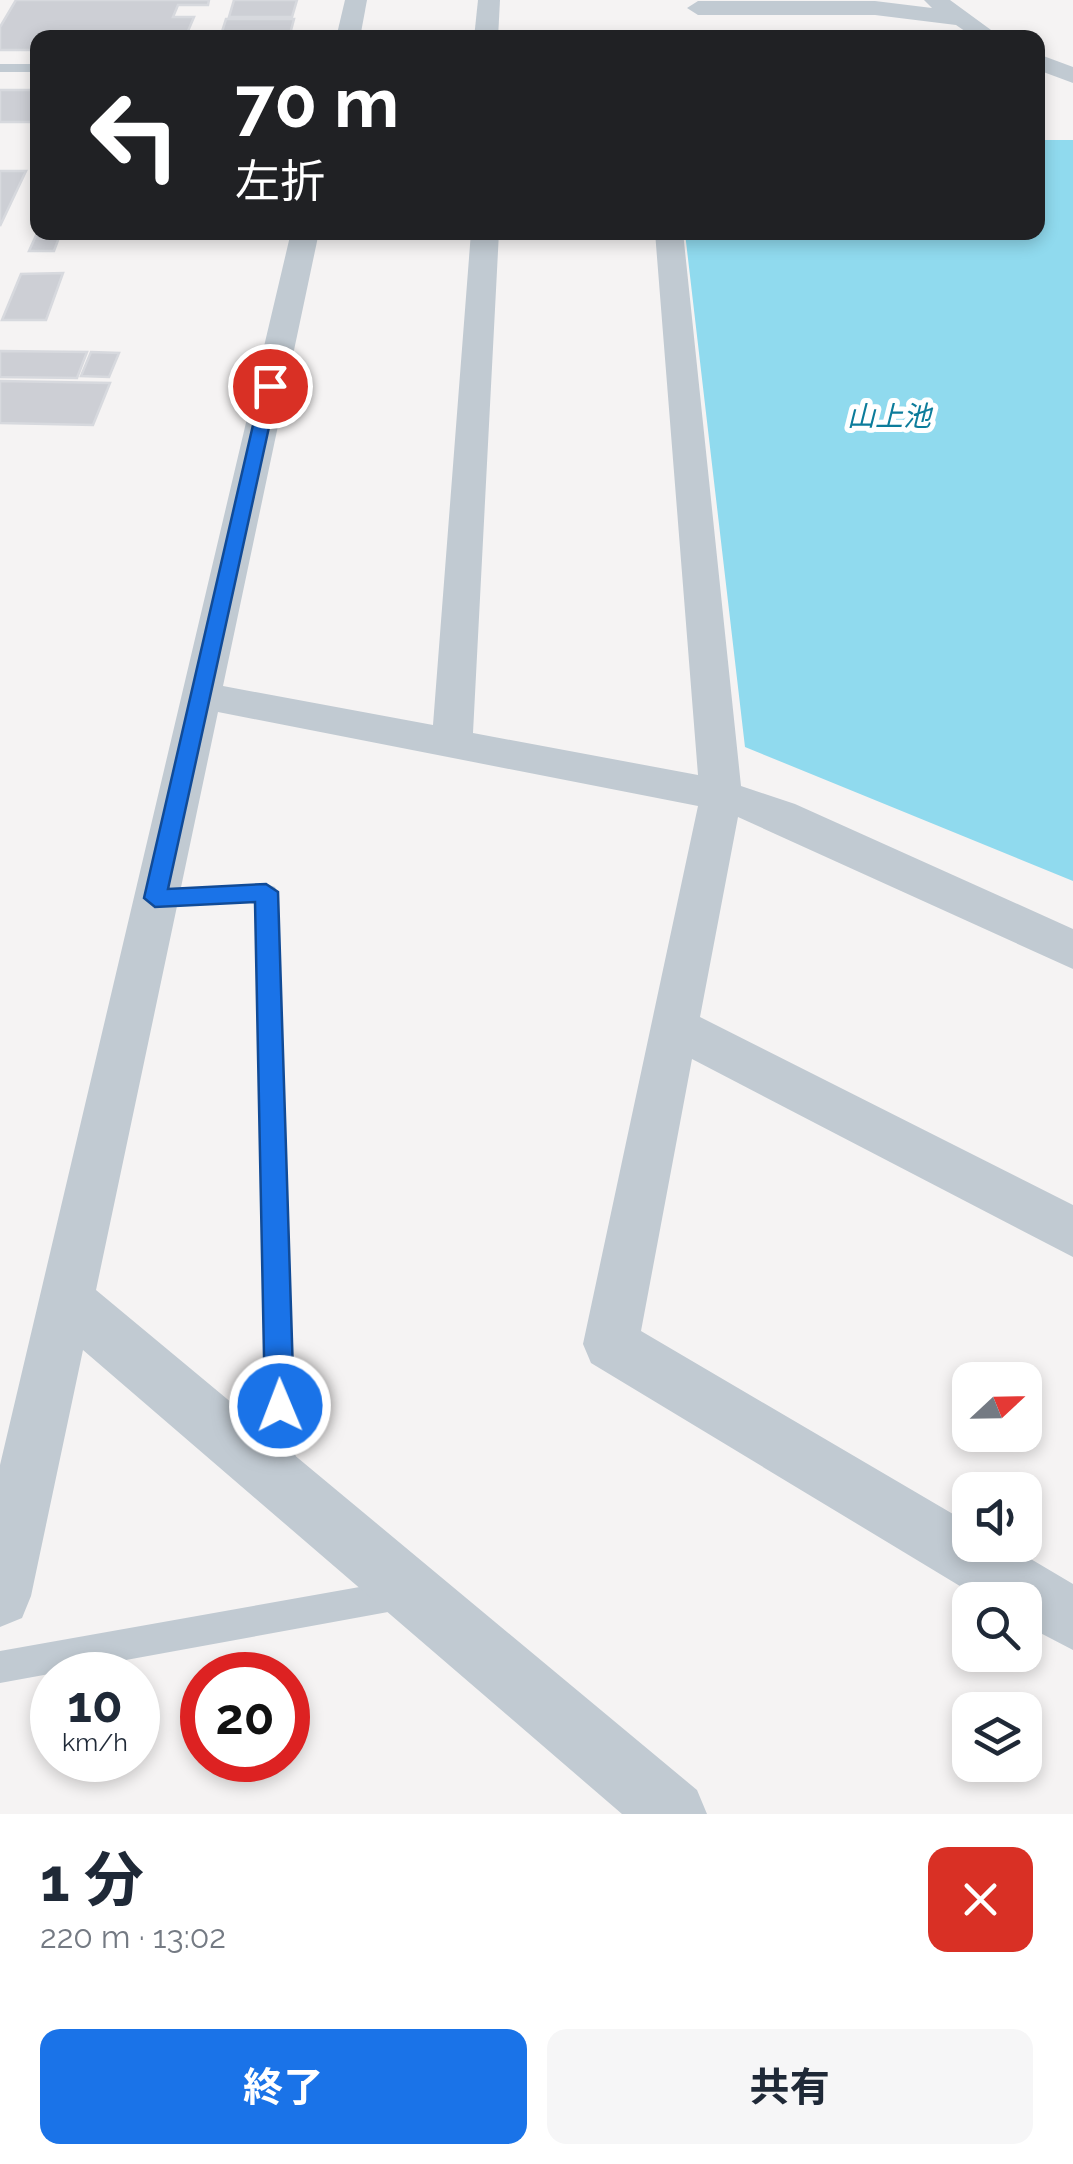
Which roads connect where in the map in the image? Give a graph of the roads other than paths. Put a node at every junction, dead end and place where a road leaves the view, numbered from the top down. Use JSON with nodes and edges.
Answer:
{"nodes":[{"id":1,"x":356,"y":0,"type":"edge"},
{"id":2,"x":489,"y":0,"type":"edge"},
{"id":3,"x":936,"y":0,"type":"edge"},
{"id":4,"x":698,"y":8,"type":"dead end"},
{"id":5,"x":807,"y":8,"type":"junction"},
{"id":6,"x":957,"y":18,"type":"junction"},
{"id":7,"x":350,"y":30,"type":"edge"},
{"id":8,"x":487,"y":30,"type":"edge"},
{"id":9,"x":813,"y":30,"type":"edge"},
{"id":10,"x":977,"y":30,"type":"edge"},
{"id":11,"x":1045,"y":65,"type":"edge"},
{"id":12,"x":0,"y":68,"type":"edge"},
{"id":13,"x":30,"y":68,"type":"edge"},
{"id":14,"x":1073,"y":78,"type":"edge"},
{"id":15,"x":1045,"y":80,"type":"edge"},
{"id":16,"x":303,"y":240,"type":"edge"},
{"id":17,"x":484,"y":240,"type":"edge"},
{"id":18,"x":670,"y":240,"type":"edge"},
{"id":19,"x":199,"y":694,"type":"junction"},
{"id":20,"x":452,"y":744,"type":"junction"},
{"id":21,"x":722,"y":796,"type":"junction"},
{"id":22,"x":155,"y":898,"type":"junction"},
{"id":23,"x":1073,"y":950,"type":"edge"},
{"id":24,"x":674,"y":1026,"type":"junction"},
{"id":25,"x":1073,"y":1232,"type":"edge"},
{"id":26,"x":67,"y":1300,"type":"junction"},
{"id":27,"x":282,"y":1484,"type":"junction"},
{"id":28,"x":408,"y":1593,"type":"junction"},
{"id":29,"x":0,"y":1596,"type":"edge"},
{"id":30,"x":1073,"y":1618,"type":"edge"},
{"id":31,"x":0,"y":1667,"type":"edge"},
{"id":32,"x":673,"y":1814,"type":"edge"}],
"edges":[{"from":1,"to":7,"type":"street"},
{"from":2,"to":8,"type":"street"},
{"from":3,"to":6,"type":"street"},
{"from":4,"to":5,"type":"street"},
{"from":5,"to":6,"type":"street"},
{"from":5,"to":9,"type":"street"},
{"from":6,"to":10,"type":"street"},
{"from":11,"to":14,"type":"street"},
{"from":12,"to":13,"type":"lane"},
{"from":14,"to":15,"type":"street"},
{"from":16,"to":19,"type":"street"},
{"from":17,"to":20,"type":"street"},
{"from":18,"to":21,"type":"street"},
{"from":19,"to":20,"type":"street"},
{"from":19,"to":22,"type":"street"},
{"from":20,"to":21,"type":"street"},
{"from":21,"to":23,"type":"street"},
{"from":21,"to":24,"type":"street"},
{"from":22,"to":26,"type":"street"},
{"from":22,"to":27,"type":"lane"},
{"from":24,"to":25,"type":"street"},
{"from":24,"to":30,"type":"street"},
{"from":26,"to":27,"type":"street"},
{"from":26,"to":29,"type":"street"},
{"from":27,"to":28,"type":"street"},
{"from":28,"to":31,"type":"lane"},
{"from":28,"to":32,"type":"street"}]}
